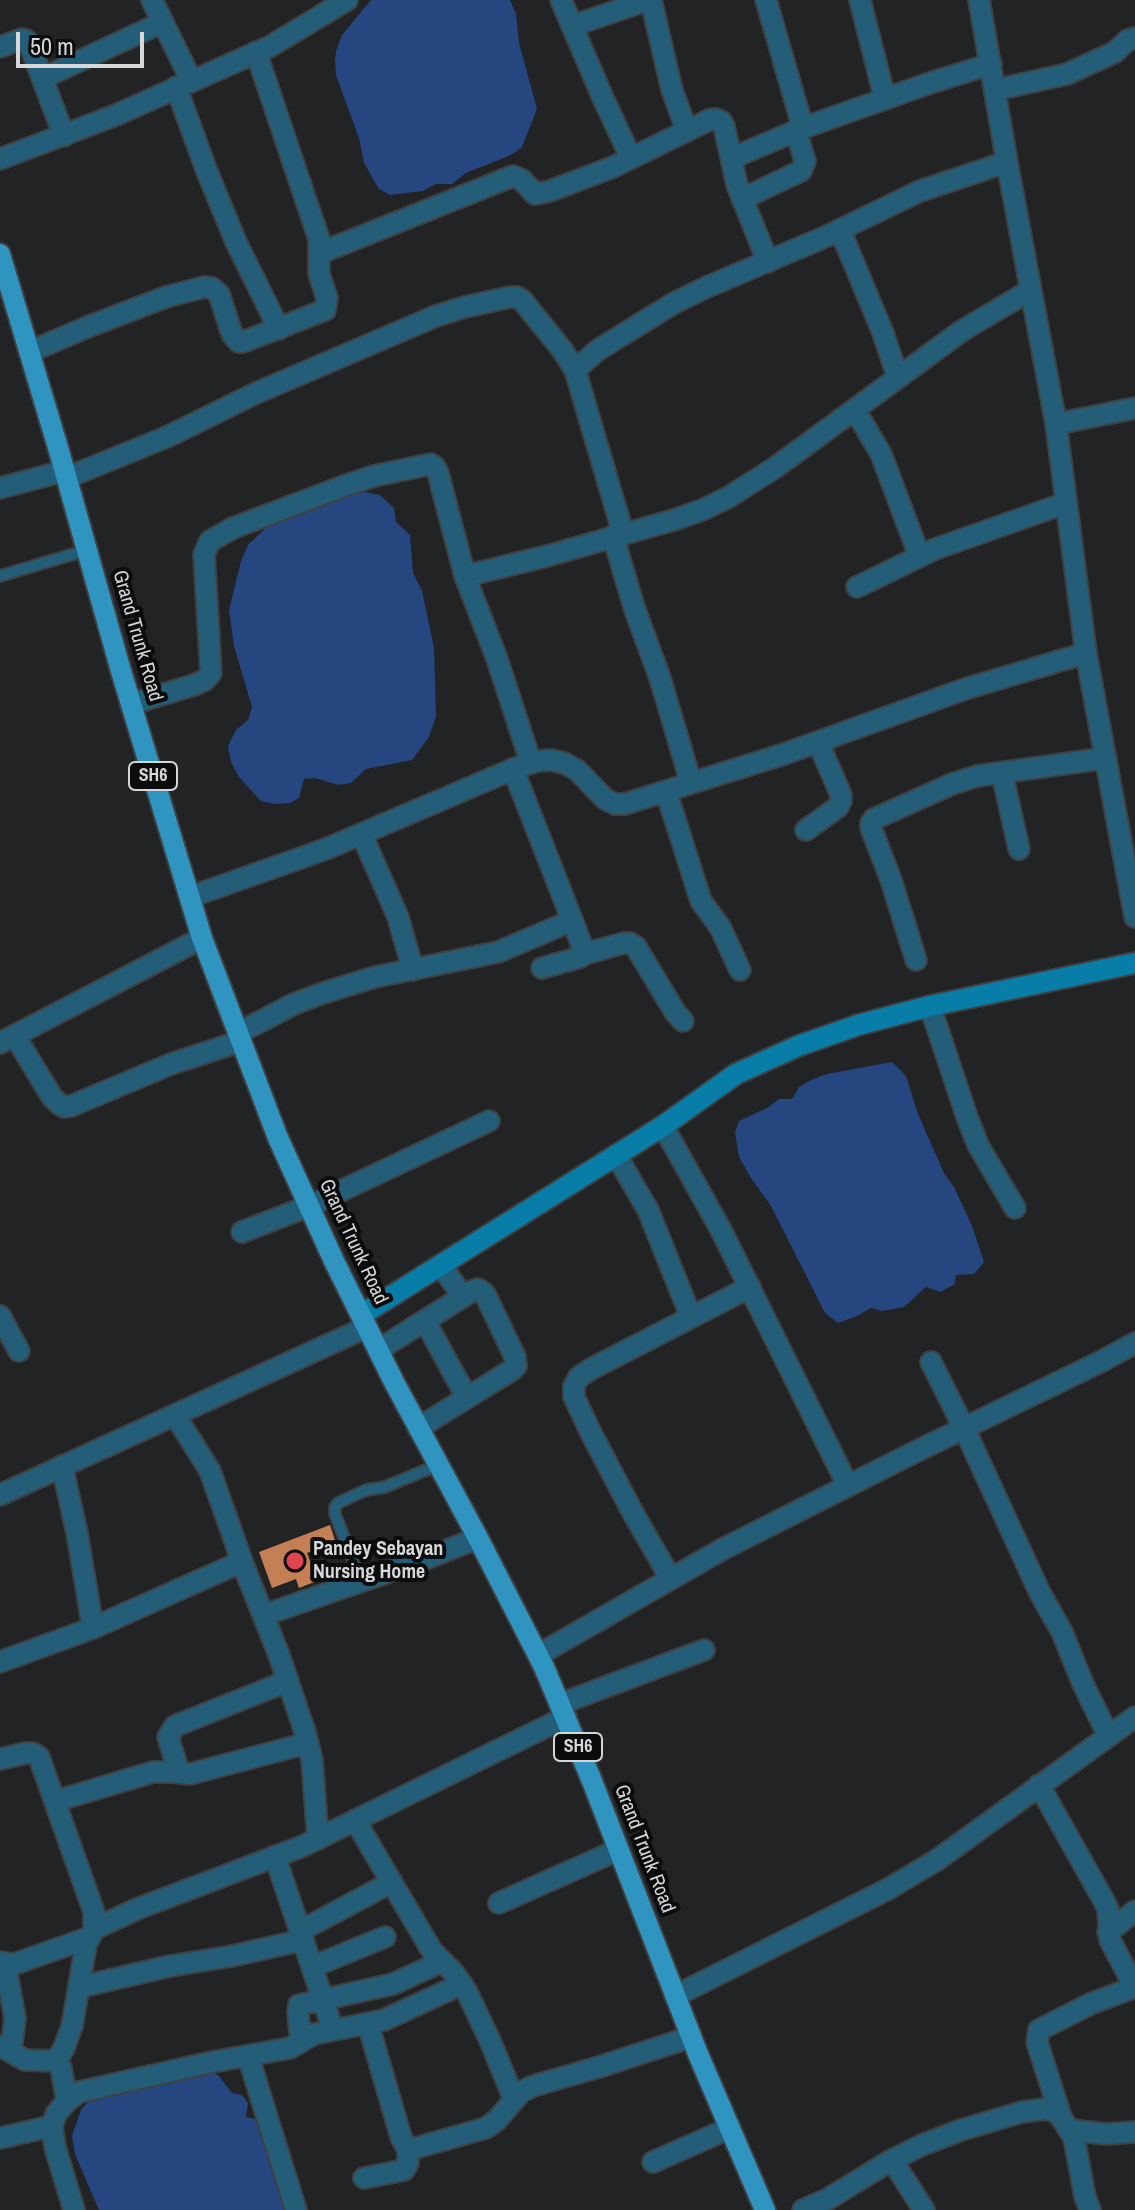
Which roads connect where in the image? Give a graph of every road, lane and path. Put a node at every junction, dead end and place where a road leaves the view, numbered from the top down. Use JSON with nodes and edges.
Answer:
{"nodes":[{"id":1,"x":152,"y":0,"type":"edge"},
{"id":2,"x":347,"y":0,"type":"edge"},
{"id":3,"x":561,"y":0,"type":"edge"},
{"id":4,"x":649,"y":0,"type":"edge"},
{"id":5,"x":766,"y":0,"type":"edge"},
{"id":6,"x":860,"y":0,"type":"edge"},
{"id":7,"x":979,"y":0,"type":"edge"},
{"id":8,"x":163,"y":22,"type":"junction"},
{"id":9,"x":572,"y":26,"type":"junction"},
{"id":10,"x":1135,"y":38,"type":"edge"},
{"id":11,"x":0,"y":47,"type":"edge"},
{"id":12,"x":256,"y":52,"type":"junction"},
{"id":13,"x":991,"y":64,"type":"junction"},
{"id":14,"x":43,"y":78,"type":"junction"},
{"id":15,"x":183,"y":84,"type":"junction"},
{"id":16,"x":995,"y":90,"type":"junction"},
{"id":17,"x":885,"y":99,"type":"junction"},
{"id":18,"x":800,"y":130,"type":"junction"},
{"id":19,"x":687,"y":131,"type":"junction"},
{"id":20,"x":64,"y":136,"type":"junction"},
{"id":21,"x":631,"y":158,"type":"junction"},
{"id":22,"x":732,"y":158,"type":"junction"},
{"id":23,"x":0,"y":159,"type":"edge"},
{"id":24,"x":1007,"y":162,"type":"junction"},
{"id":25,"x":742,"y":199,"type":"junction"},
{"id":26,"x":840,"y":230,"type":"junction"},
{"id":27,"x":320,"y":253,"type":"junction"},
{"id":28,"x":0,"y":254,"type":"edge"},
{"id":29,"x":768,"y":262,"type":"junction"},
{"id":30,"x":1031,"y":290,"type":"junction"},
{"id":31,"x":279,"y":329,"type":"junction"},
{"id":32,"x":29,"y":352,"type":"junction"},
{"id":33,"x":575,"y":370,"type":"junction"},
{"id":34,"x":898,"y":378,"type":"junction"},
{"id":35,"x":1135,"y":408,"type":"edge"},
{"id":36,"x":855,"y":410,"type":"junction"},
{"id":37,"x":1056,"y":424,"type":"junction"},
{"id":38,"x":65,"y":474,"type":"junction"},
{"id":39,"x":0,"y":488,"type":"edge"},
{"id":40,"x":1066,"y":503,"type":"junction"},
{"id":41,"x":618,"y":535,"type":"junction"},
{"id":42,"x":87,"y":550,"type":"junction"},
{"id":43,"x":919,"y":555,"type":"junction"},
{"id":44,"x":0,"y":576,"type":"edge"},
{"id":45,"x":465,"y":576,"type":"junction"},
{"id":46,"x":857,"y":587,"type":"dead end"},
{"id":47,"x":1086,"y":653,"type":"junction"},
{"id":48,"x":131,"y":704,"type":"junction"},
{"id":49,"x":818,"y":742,"type":"junction"},
{"id":50,"x":1106,"y":758,"type":"junction"},
{"id":51,"x":522,"y":766,"type":"junction"},
{"id":52,"x":1002,"y":773,"type":"junction"},
{"id":53,"x":691,"y":783,"type":"junction"},
{"id":54,"x":666,"y":791,"type":"junction"},
{"id":55,"x":806,"y":830,"type":"dead end"},
{"id":56,"x":362,"y":835,"type":"junction"},
{"id":57,"x":1019,"y":849,"type":"dead end"},
{"id":58,"x":190,"y":897,"type":"junction"},
{"id":59,"x":1135,"y":917,"type":"edge"},
{"id":60,"x":571,"y":921,"type":"junction"},
{"id":61,"x":202,"y":938,"type":"junction"},
{"id":62,"x":584,"y":954,"type":"junction"},
{"id":63,"x":916,"y":960,"type":"dead end"},
{"id":64,"x":1135,"y":963,"type":"edge"},
{"id":65,"x":542,"y":968,"type":"dead end"},
{"id":66,"x":413,"y":970,"type":"junction"},
{"id":67,"x":740,"y":970,"type":"dead end"},
{"id":68,"x":930,"y":1006,"type":"junction"},
{"id":69,"x":683,"y":1021,"type":"dead end"},
{"id":70,"x":239,"y":1037,"type":"junction"},
{"id":71,"x":7,"y":1040,"type":"edge"},
{"id":72,"x":489,"y":1121,"type":"dead end"},
{"id":73,"x":663,"y":1126,"type":"junction"},
{"id":74,"x":616,"y":1155,"type":"junction"},
{"id":75,"x":309,"y":1206,"type":"junction"},
{"id":76,"x":1015,"y":1208,"type":"dead end"},
{"id":77,"x":242,"y":1232,"type":"dead end"},
{"id":78,"x":441,"y":1265,"type":"junction"},
{"id":79,"x":750,"y":1287,"type":"junction"},
{"id":80,"x":463,"y":1297,"type":"junction"},
{"id":81,"x":357,"y":1307,"type":"junction"},
{"id":82,"x":0,"y":1316,"type":"edge"},
{"id":83,"x":691,"y":1317,"type":"junction"},
{"id":84,"x":425,"y":1321,"type":"junction"},
{"id":85,"x":1135,"y":1343,"type":"edge"},
{"id":86,"x":378,"y":1350,"type":"junction"},
{"id":87,"x":19,"y":1351,"type":"dead end"},
{"id":88,"x":931,"y":1362,"type":"dead end"},
{"id":89,"x":467,"y":1398,"type":"junction"},
{"id":90,"x":175,"y":1415,"type":"junction"},
{"id":91,"x":418,"y":1428,"type":"junction"},
{"id":92,"x":964,"y":1428,"type":"junction"},
{"id":93,"x":438,"y":1465,"type":"junction"},
{"id":94,"x":62,"y":1466,"type":"junction"},
{"id":95,"x":848,"y":1486,"type":"junction"},
{"id":96,"x":0,"y":1495,"type":"edge"},
{"id":97,"x":478,"y":1538,"type":"junction"},
{"id":98,"x":244,"y":1567,"type":"junction"},
{"id":99,"x":671,"y":1579,"type":"junction"},
{"id":100,"x":361,"y":1581,"type":"junction"},
{"id":101,"x":264,"y":1615,"type":"junction"},
{"id":102,"x":93,"y":1628,"type":"junction"},
{"id":103,"x":704,"y":1650,"type":"dead end"},
{"id":104,"x":538,"y":1655,"type":"junction"},
{"id":105,"x":0,"y":1662,"type":"edge"},
{"id":106,"x":288,"y":1681,"type":"junction"},
{"id":107,"x":563,"y":1711,"type":"junction"},
{"id":108,"x":1135,"y":1717,"type":"edge"},
{"id":109,"x":1108,"y":1735,"type":"junction"},
{"id":110,"x":308,"y":1743,"type":"junction"},
{"id":111,"x":0,"y":1759,"type":"edge"},
{"id":112,"x":179,"y":1773,"type":"junction"},
{"id":113,"x":1039,"y":1785,"type":"junction"},
{"id":114,"x":56,"y":1801,"type":"junction"},
{"id":115,"x":355,"y":1820,"type":"junction"},
{"id":116,"x":318,"y":1839,"type":"junction"},
{"id":117,"x":618,"y":1850,"type":"junction"},
{"id":118,"x":275,"y":1856,"type":"junction"},
{"id":119,"x":392,"y":1882,"type":"junction"},
{"id":120,"x":499,"y":1903,"type":"dead end"},
{"id":121,"x":1135,"y":1911,"type":"edge"},
{"id":122,"x":1108,"y":1932,"type":"junction"},
{"id":123,"x":91,"y":1934,"type":"junction"},
{"id":124,"x":301,"y":1935,"type":"junction"},
{"id":125,"x":385,"y":1937,"type":"dead end"},
{"id":126,"x":3,"y":1962,"type":"edge"},
{"id":127,"x":441,"y":1962,"type":"junction"},
{"id":128,"x":312,"y":1967,"type":"junction"},
{"id":129,"x":462,"y":1984,"type":"junction"},
{"id":130,"x":80,"y":1987,"type":"junction"},
{"id":131,"x":1135,"y":1988,"type":"edge"},
{"id":132,"x":675,"y":1996,"type":"junction"},
{"id":133,"x":323,"y":1999,"type":"junction"},
{"id":134,"x":368,"y":2024,"type":"junction"},
{"id":135,"x":333,"y":2030,"type":"junction"},
{"id":136,"x":691,"y":2037,"type":"junction"},
{"id":137,"x":301,"y":2042,"type":"junction"},
{"id":138,"x":6,"y":2048,"type":"edge"},
{"id":139,"x":248,"y":2056,"type":"junction"},
{"id":140,"x":56,"y":2061,"type":"junction"},
{"id":141,"x":514,"y":2099,"type":"junction"},
{"id":142,"x":67,"y":2101,"type":"junction"},
{"id":143,"x":1066,"y":2123,"type":"junction"},
{"id":144,"x":52,"y":2126,"type":"junction"},
{"id":145,"x":730,"y":2128,"type":"junction"},
{"id":146,"x":1135,"y":2132,"type":"edge"},
{"id":147,"x":0,"y":2138,"type":"edge"},
{"id":148,"x":408,"y":2148,"type":"junction"},
{"id":149,"x":892,"y":2160,"type":"junction"},
{"id":150,"x":653,"y":2162,"type":"dead end"},
{"id":151,"x":364,"y":2178,"type":"dead end"},
{"id":152,"x":74,"y":2210,"type":"edge"},
{"id":153,"x":296,"y":2210,"type":"edge"},
{"id":154,"x":765,"y":2210,"type":"edge"},
{"id":155,"x":803,"y":2210,"type":"edge"},
{"id":156,"x":924,"y":2210,"type":"edge"},
{"id":157,"x":1090,"y":2210,"type":"edge"}],
"edges":[{"from":1,"to":8,"type":"street"},
{"from":2,"to":12,"type":"street"},
{"from":3,"to":9,"type":"street"},
{"from":4,"to":9,"type":"street"},
{"from":4,"to":19,"type":"street"},
{"from":5,"to":18,"type":"street"},
{"from":6,"to":17,"type":"street"},
{"from":7,"to":13,"type":"street"},
{"from":8,"to":14,"type":"street"},
{"from":8,"to":15,"type":"street"},
{"from":9,"to":21,"type":"street"},
{"from":10,"to":16,"type":"street"},
{"from":11,"to":14,"type":"street"},
{"from":12,"to":15,"type":"street"},
{"from":12,"to":27,"type":"street"},
{"from":13,"to":16,"type":"street"},
{"from":13,"to":17,"type":"street"},
{"from":14,"to":20,"type":"street"},
{"from":15,"to":20,"type":"street"},
{"from":15,"to":31,"type":"street"},
{"from":16,"to":24,"type":"street"},
{"from":17,"to":18,"type":"street"},
{"from":18,"to":22,"type":"street"},
{"from":18,"to":25,"type":"street"},
{"from":19,"to":21,"type":"street"},
{"from":19,"to":22,"type":"street"},
{"from":20,"to":23,"type":"street"},
{"from":21,"to":27,"type":"street"},
{"from":22,"to":25,"type":"street"},
{"from":24,"to":26,"type":"street"},
{"from":24,"to":30,"type":"street"},
{"from":25,"to":29,"type":"street"},
{"from":26,"to":29,"type":"street"},
{"from":26,"to":34,"type":"street"},
{"from":27,"to":31,"type":"street"},
{"from":28,"to":32,"type":"main road","name":"Grand Trunk Road","number":"SH6"},
{"from":29,"to":33,"type":"street"},
{"from":30,"to":34,"type":"street"},
{"from":30,"to":37,"type":"street"},
{"from":31,"to":32,"type":"street"},
{"from":32,"to":38,"type":"main road","name":"Grand Trunk Road","number":"SH6"},
{"from":33,"to":38,"type":"street"},
{"from":33,"to":41,"type":"street"},
{"from":34,"to":36,"type":"street"},
{"from":35,"to":37,"type":"street"},
{"from":36,"to":41,"type":"street"},
{"from":36,"to":43,"type":"street"},
{"from":37,"to":40,"type":"street"},
{"from":38,"to":39,"type":"street"},
{"from":38,"to":42,"type":"main road","name":"Grand Trunk Road","number":"SH6"},
{"from":40,"to":43,"type":"street"},
{"from":40,"to":47,"type":"street"},
{"from":41,"to":45,"type":"street"},
{"from":41,"to":53,"type":"street"},
{"from":42,"to":44,"type":"lane"},
{"from":42,"to":48,"type":"main road","name":"Grand Trunk Road","number":"SH6"},
{"from":43,"to":46,"type":"street"},
{"from":45,"to":48,"type":"street"},
{"from":45,"to":51,"type":"street"},
{"from":47,"to":49,"type":"street"},
{"from":47,"to":50,"type":"street"},
{"from":48,"to":58,"type":"main road","name":"Grand Trunk Road","number":"SH6"},
{"from":49,"to":53,"type":"street"},
{"from":49,"to":55,"type":"street"},
{"from":50,"to":52,"type":"street"},
{"from":50,"to":59,"type":"street"},
{"from":51,"to":54,"type":"street"},
{"from":51,"to":56,"type":"street"},
{"from":51,"to":60,"type":"street"},
{"from":52,"to":57,"type":"street"},
{"from":52,"to":63,"type":"street"},
{"from":53,"to":54,"type":"street"},
{"from":54,"to":67,"type":"street"},
{"from":56,"to":58,"type":"street"},
{"from":56,"to":66,"type":"street"},
{"from":58,"to":61,"type":"main road","name":"Grand Trunk Road","number":"SH6"},
{"from":60,"to":62,"type":"street"},
{"from":60,"to":66,"type":"street"},
{"from":61,"to":70,"type":"main road","name":"Grand Trunk Road","number":"SH6"},
{"from":61,"to":71,"type":"street"},
{"from":62,"to":65,"type":"street"},
{"from":62,"to":69,"type":"street"},
{"from":64,"to":68,"type":"street"},
{"from":66,"to":70,"type":"street"},
{"from":68,"to":73,"type":"street"},
{"from":68,"to":76,"type":"street"},
{"from":70,"to":71,"type":"street"},
{"from":70,"to":75,"type":"main road","name":"Grand Trunk Road","number":"SH6"},
{"from":72,"to":75,"type":"street"},
{"from":73,"to":74,"type":"street"},
{"from":73,"to":79,"type":"street"},
{"from":74,"to":78,"type":"street"},
{"from":74,"to":83,"type":"street"},
{"from":75,"to":77,"type":"street"},
{"from":75,"to":81,"type":"main road","name":"Grand Trunk Road","number":"SH6"},
{"from":78,"to":80,"type":"street"},
{"from":78,"to":81,"type":"street"},
{"from":79,"to":83,"type":"street"},
{"from":79,"to":95,"type":"street"},
{"from":80,"to":84,"type":"street"},
{"from":80,"to":89,"type":"street"},
{"from":81,"to":86,"type":"main road","name":"Grand Trunk Road","number":"SH6"},
{"from":81,"to":90,"type":"street"},
{"from":82,"to":87,"type":"street"},
{"from":83,"to":99,"type":"street"},
{"from":84,"to":86,"type":"street"},
{"from":84,"to":89,"type":"street"},
{"from":85,"to":92,"type":"street"},
{"from":86,"to":91,"type":"main road","name":"Grand Trunk Road","number":"SH6"},
{"from":88,"to":92,"type":"street"},
{"from":89,"to":91,"type":"street"},
{"from":90,"to":94,"type":"street"},
{"from":90,"to":98,"type":"street"},
{"from":91,"to":93,"type":"main road","name":"Grand Trunk Road","number":"SH6"},
{"from":92,"to":95,"type":"street"},
{"from":92,"to":109,"type":"street"},
{"from":93,"to":97,"type":"main road","name":"Grand Trunk Road","number":"SH6"},
{"from":93,"to":100,"type":"lane"},
{"from":94,"to":96,"type":"street"},
{"from":94,"to":102,"type":"street"},
{"from":95,"to":99,"type":"street"},
{"from":97,"to":100,"type":"street"},
{"from":97,"to":104,"type":"main road","name":"Grand Trunk Road","number":"SH6"},
{"from":98,"to":101,"type":"street"},
{"from":98,"to":102,"type":"street"},
{"from":99,"to":104,"type":"street"},
{"from":100,"to":101,"type":"street"},
{"from":101,"to":106,"type":"street"},
{"from":102,"to":105,"type":"street"},
{"from":103,"to":107,"type":"street"},
{"from":104,"to":107,"type":"main road","name":"Grand Trunk Road","number":"SH6"},
{"from":106,"to":110,"type":"street"},
{"from":106,"to":112,"type":"street"},
{"from":107,"to":115,"type":"street"},
{"from":107,"to":117,"type":"main road","name":"Grand Trunk Road","number":"SH6"},
{"from":108,"to":109,"type":"street"},
{"from":109,"to":113,"type":"street"},
{"from":110,"to":112,"type":"street"},
{"from":110,"to":116,"type":"street"},
{"from":111,"to":114,"type":"street"},
{"from":112,"to":114,"type":"street"},
{"from":113,"to":122,"type":"street"},
{"from":113,"to":132,"type":"street"},
{"from":114,"to":123,"type":"street"},
{"from":115,"to":116,"type":"street"},
{"from":115,"to":119,"type":"street"},
{"from":116,"to":118,"type":"street"},
{"from":117,"to":120,"type":"street"},
{"from":117,"to":132,"type":"main road","name":"Grand Trunk Road","number":"SH6"},
{"from":118,"to":123,"type":"street"},
{"from":118,"to":124,"type":"street"},
{"from":119,"to":124,"type":"street"},
{"from":119,"to":127,"type":"street"},
{"from":121,"to":122,"type":"street"},
{"from":122,"to":131,"type":"street"},
{"from":123,"to":126,"type":"street"},
{"from":123,"to":130,"type":"street"},
{"from":124,"to":128,"type":"street"},
{"from":124,"to":130,"type":"street"},
{"from":125,"to":128,"type":"street"},
{"from":126,"to":138,"type":"street"},
{"from":127,"to":129,"type":"street"},
{"from":127,"to":133,"type":"street"},
{"from":128,"to":133,"type":"street"},
{"from":129,"to":134,"type":"street"},
{"from":129,"to":141,"type":"street"},
{"from":130,"to":140,"type":"street"},
{"from":131,"to":143,"type":"street"},
{"from":132,"to":136,"type":"main road","name":"Grand Trunk Road","number":"SH6"},
{"from":133,"to":135,"type":"street"},
{"from":133,"to":137,"type":"street"},
{"from":134,"to":135,"type":"street"},
{"from":134,"to":148,"type":"street"},
{"from":135,"to":137,"type":"street"},
{"from":136,"to":141,"type":"street"},
{"from":136,"to":145,"type":"main road","name":"Grand Trunk Road","number":"SH6"},
{"from":137,"to":139,"type":"street"},
{"from":138,"to":140,"type":"street"},
{"from":139,"to":142,"type":"street"},
{"from":139,"to":153,"type":"street"},
{"from":140,"to":142,"type":"street"},
{"from":141,"to":148,"type":"street"},
{"from":142,"to":144,"type":"street"},
{"from":143,"to":146,"type":"street"},
{"from":143,"to":149,"type":"street"},
{"from":143,"to":157,"type":"street"},
{"from":144,"to":147,"type":"street"},
{"from":144,"to":152,"type":"street"},
{"from":145,"to":150,"type":"street"},
{"from":145,"to":154,"type":"main road","name":"Grand Trunk Road","number":"SH6"},
{"from":148,"to":151,"type":"street"},
{"from":149,"to":155,"type":"street"},
{"from":149,"to":156,"type":"street"}]}
